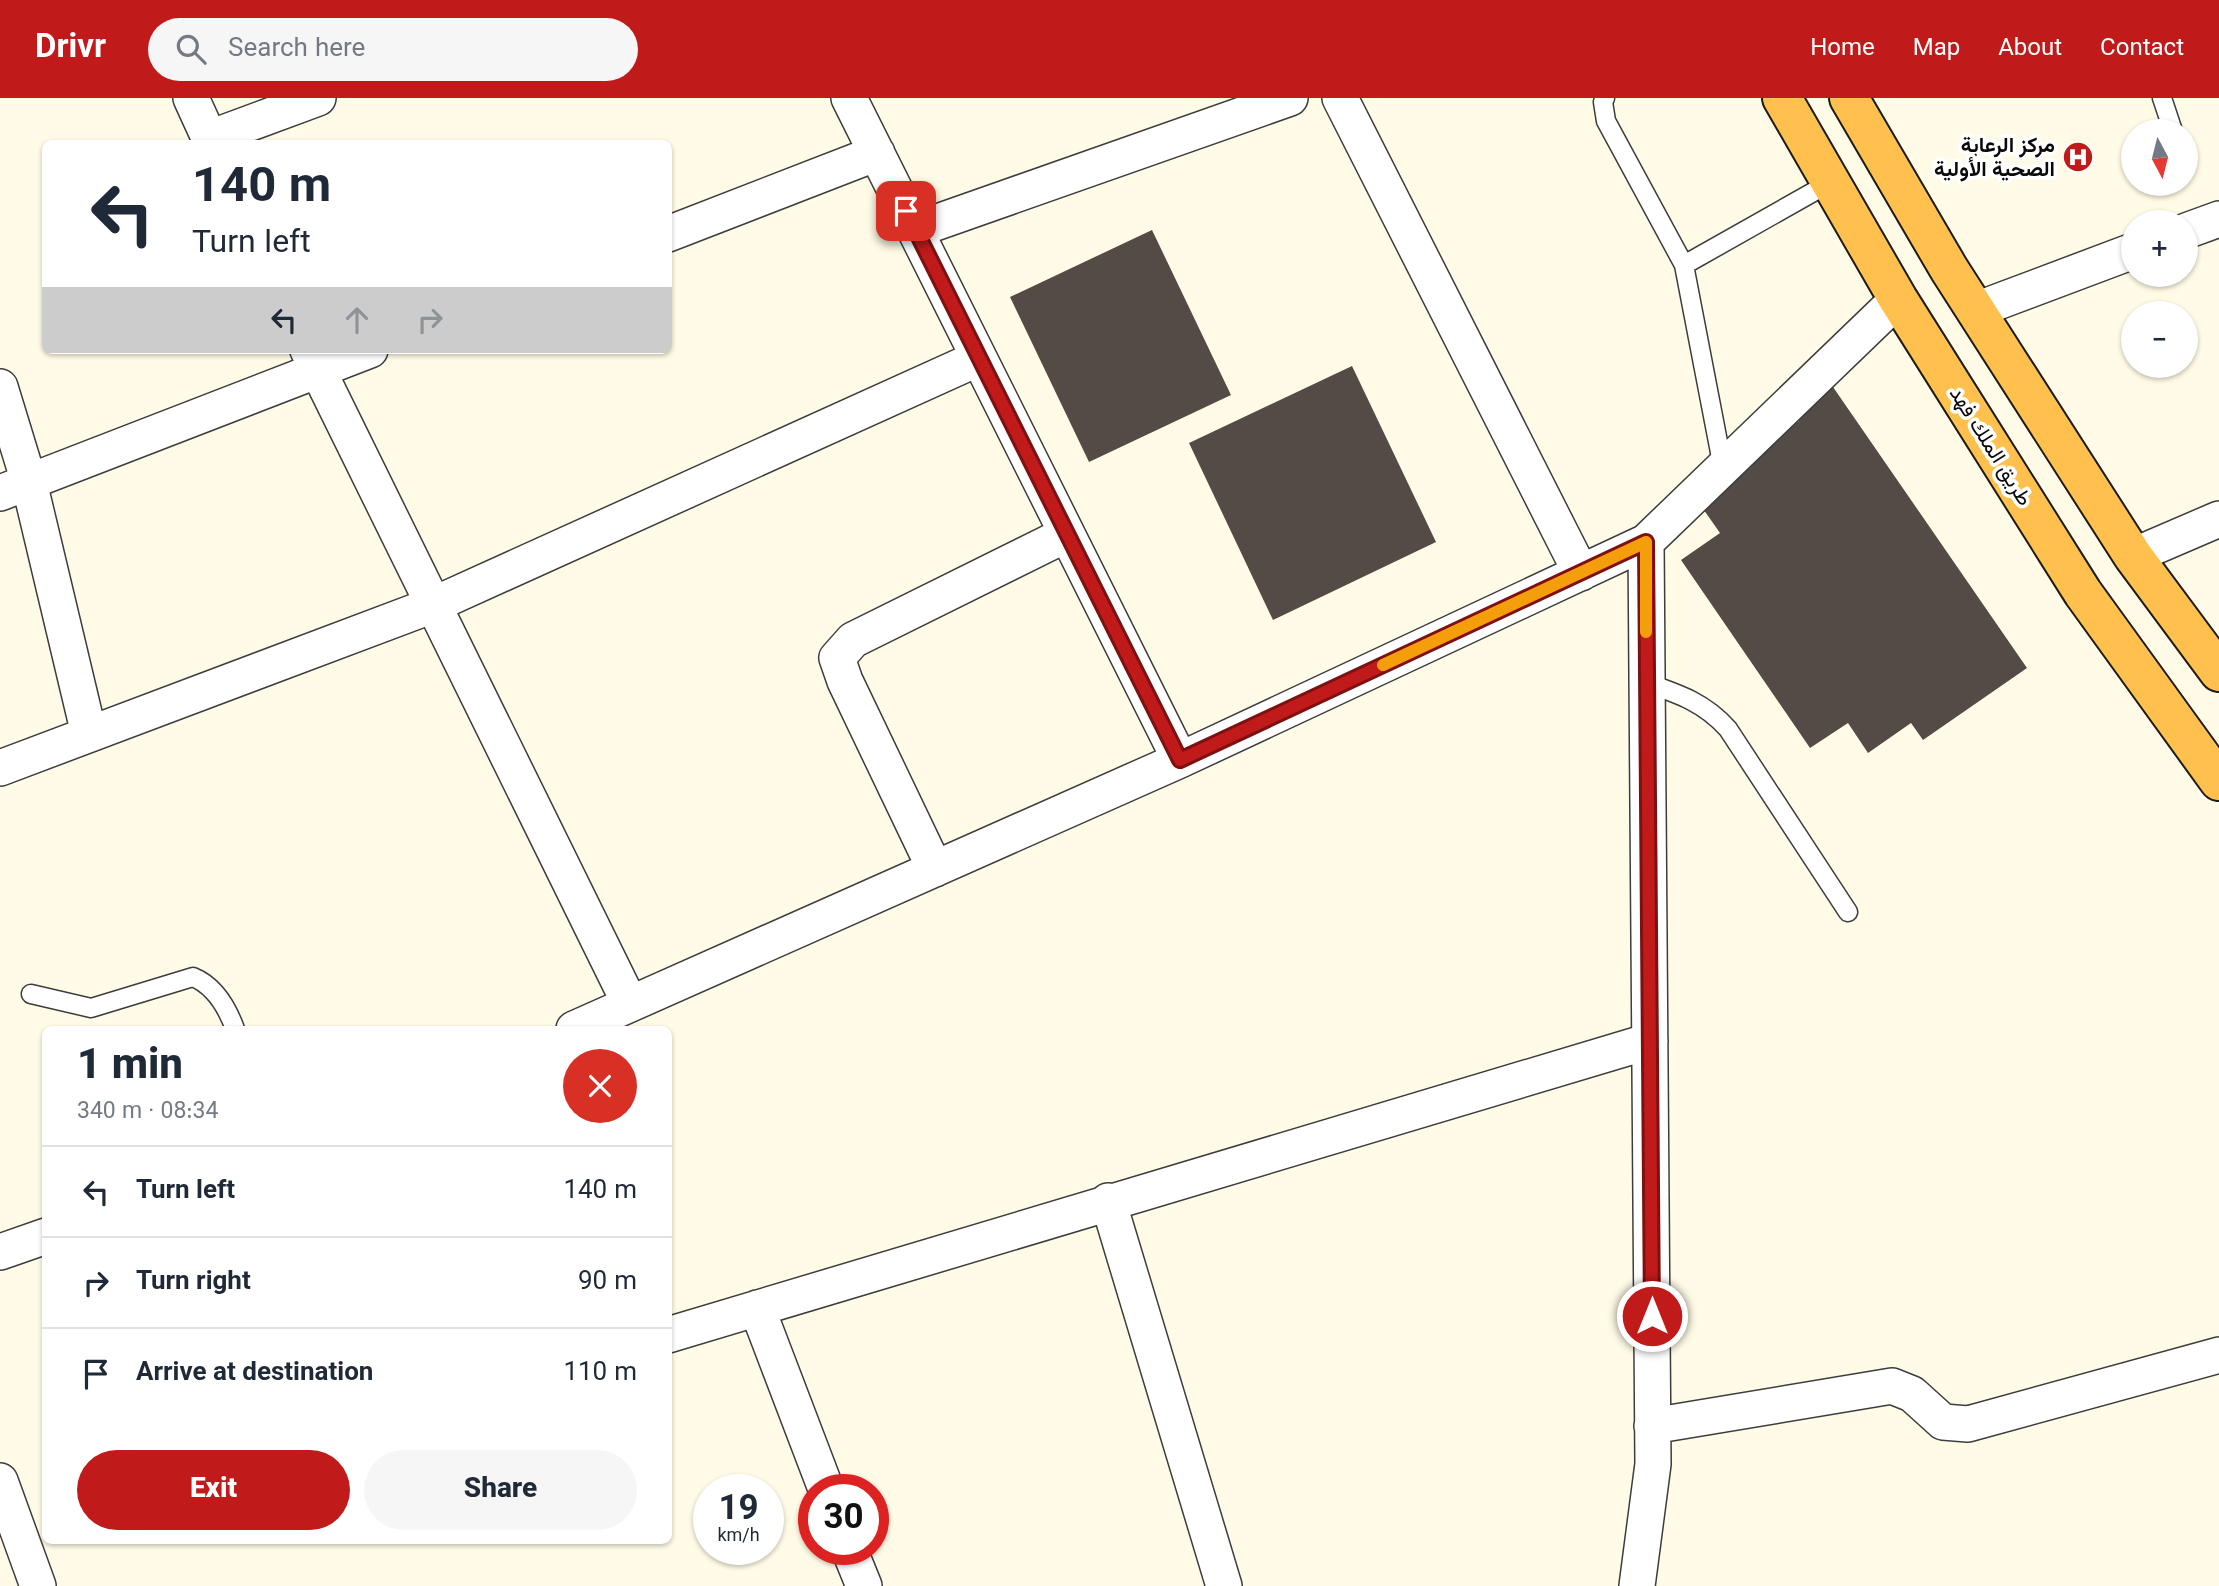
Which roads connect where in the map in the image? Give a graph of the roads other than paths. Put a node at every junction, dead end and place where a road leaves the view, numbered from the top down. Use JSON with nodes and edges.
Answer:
{"nodes":[{"id":1,"x":191,"y":98,"type":"edge"},
{"id":2,"x":318,"y":98,"type":"edge"},
{"id":3,"x":849,"y":98,"type":"edge"},
{"id":4,"x":1290,"y":98,"type":"edge"},
{"id":5,"x":1340,"y":98,"type":"edge"},
{"id":6,"x":1605,"y":98,"type":"edge"},
{"id":7,"x":1782,"y":98,"type":"edge"},
{"id":8,"x":1849,"y":98,"type":"edge"},
{"id":9,"x":2162,"y":98,"type":"edge"},
{"id":10,"x":2169,"y":119,"type":"edge"},
{"id":11,"x":211,"y":140,"type":"edge"},
{"id":12,"x":213,"y":140,"type":"edge"},
{"id":13,"x":877,"y":153,"type":"junction"},
{"id":14,"x":1831,"y":182,"type":"junction"},
{"id":15,"x":2219,"y":219,"type":"edge"},
{"id":16,"x":2198,"y":227,"type":"edge"},
{"id":17,"x":915,"y":230,"type":"junction"},
{"id":18,"x":672,"y":232,"type":"edge"},
{"id":19,"x":2121,"y":256,"type":"edge"},
{"id":20,"x":1684,"y":265,"type":"junction"},
{"id":21,"x":1898,"y":299,"type":"junction"},
{"id":22,"x":1976,"y":310,"type":"junction"},
{"id":23,"x":347,"y":354,"type":"edge"},
{"id":24,"x":979,"y":358,"type":"junction"},
{"id":25,"x":312,"y":360,"type":"edge"},
{"id":26,"x":0,"y":387,"type":"edge"},
{"id":27,"x":1723,"y":468,"type":"junction"},
{"id":28,"x":15,"y":488,"type":"edge"},
{"id":29,"x":2219,"y":519,"type":"edge"},
{"id":30,"x":1067,"y":534,"type":"junction"},
{"id":31,"x":1646,"y":542,"type":"junction"},
{"id":32,"x":2133,"y":556,"type":"junction"},
{"id":33,"x":1581,"y":573,"type":"junction"},
{"id":34,"x":433,"y":605,"type":"junction"},
{"id":35,"x":2219,"y":672,"type":"edge"},
{"id":36,"x":1647,"y":683,"type":"junction"},
{"id":37,"x":89,"y":734,"type":"junction"},
{"id":38,"x":1180,"y":760,"type":"junction"},
{"id":39,"x":0,"y":768,"type":"edge"},
{"id":40,"x":2219,"y":782,"type":"edge"},
{"id":41,"x":935,"y":869,"type":"junction"},
{"id":42,"x":1848,"y":912,"type":"dead end"},
{"id":43,"x":31,"y":994,"type":"dead end"},
{"id":44,"x":630,"y":1004,"type":"junction"},
{"id":45,"x":233,"y":1026,"type":"edge"},
{"id":46,"x":581,"y":1026,"type":"edge"},
{"id":47,"x":1650,"y":1041,"type":"junction"},
{"id":48,"x":1108,"y":1201,"type":"junction"},
{"id":49,"x":42,"y":1237,"type":"edge"},
{"id":50,"x":0,"y":1252,"type":"edge"},
{"id":51,"x":757,"y":1308,"type":"junction"},
{"id":52,"x":672,"y":1334,"type":"edge"},
{"id":53,"x":2219,"y":1355,"type":"edge"},
{"id":54,"x":1653,"y":1426,"type":"junction"},
{"id":55,"x":820,"y":1474,"type":"edge"},
{"id":56,"x":0,"y":1481,"type":"edge"},
{"id":57,"x":32,"y":1525,"type":"edge"},
{"id":58,"x":855,"y":1565,"type":"edge"},
{"id":59,"x":38,"y":1586,"type":"edge"},
{"id":60,"x":863,"y":1586,"type":"edge"},
{"id":61,"x":1224,"y":1586,"type":"edge"},
{"id":62,"x":1637,"y":1586,"type":"edge"}],
"edges":[{"from":1,"to":11,"type":"street"},
{"from":2,"to":12,"type":"street"},
{"from":3,"to":13,"type":"street"},
{"from":4,"to":17,"type":"street"},
{"from":5,"to":33,"type":"street"},
{"from":6,"to":20,"type":"lane"},
{"from":7,"to":14,"type":"highway","name":"طريق الملك فهد"},
{"from":8,"to":22,"type":"highway"},
{"from":9,"to":10,"type":"lane"},
{"from":13,"to":17,"type":"street"},
{"from":13,"to":18,"type":"street"},
{"from":14,"to":20,"type":"lane"},
{"from":14,"to":21,"type":"highway","name":"طريق الملك فهد"},
{"from":15,"to":16,"type":"street"},
{"from":17,"to":24,"type":"street"},
{"from":19,"to":22,"type":"street"},
{"from":20,"to":27,"type":"lane"},
{"from":21,"to":27,"type":"street"},
{"from":21,"to":40,"type":"highway","name":"طريق الملك فهد"},
{"from":22,"to":32,"type":"highway"},
{"from":23,"to":25,"type":"street"},
{"from":24,"to":30,"type":"street"},
{"from":24,"to":34,"type":"street"},
{"from":25,"to":28,"type":"street"},
{"from":25,"to":34,"type":"street"},
{"from":26,"to":28,"type":"street"},
{"from":27,"to":31,"type":"street"},
{"from":28,"to":37,"type":"street"},
{"from":29,"to":32,"type":"street"},
{"from":30,"to":38,"type":"street"},
{"from":30,"to":41,"type":"street"},
{"from":31,"to":33,"type":"street"},
{"from":31,"to":36,"type":"street"},
{"from":32,"to":35,"type":"highway"},
{"from":33,"to":38,"type":"street"},
{"from":34,"to":37,"type":"street"},
{"from":34,"to":44,"type":"street"},
{"from":36,"to":42,"type":"lane"},
{"from":36,"to":47,"type":"street"},
{"from":37,"to":39,"type":"street"},
{"from":38,"to":41,"type":"street"},
{"from":41,"to":44,"type":"street"},
{"from":43,"to":45,"type":"lane"},
{"from":44,"to":46,"type":"street"},
{"from":47,"to":48,"type":"street"},
{"from":47,"to":54,"type":"street"},
{"from":48,"to":51,"type":"street"},
{"from":48,"to":61,"type":"street"},
{"from":49,"to":50,"type":"street"},
{"from":51,"to":52,"type":"street"},
{"from":51,"to":55,"type":"street"},
{"from":53,"to":54,"type":"street"},
{"from":54,"to":62,"type":"street"},
{"from":56,"to":57,"type":"street"},
{"from":57,"to":59,"type":"street"},
{"from":58,"to":60,"type":"street"}]}
